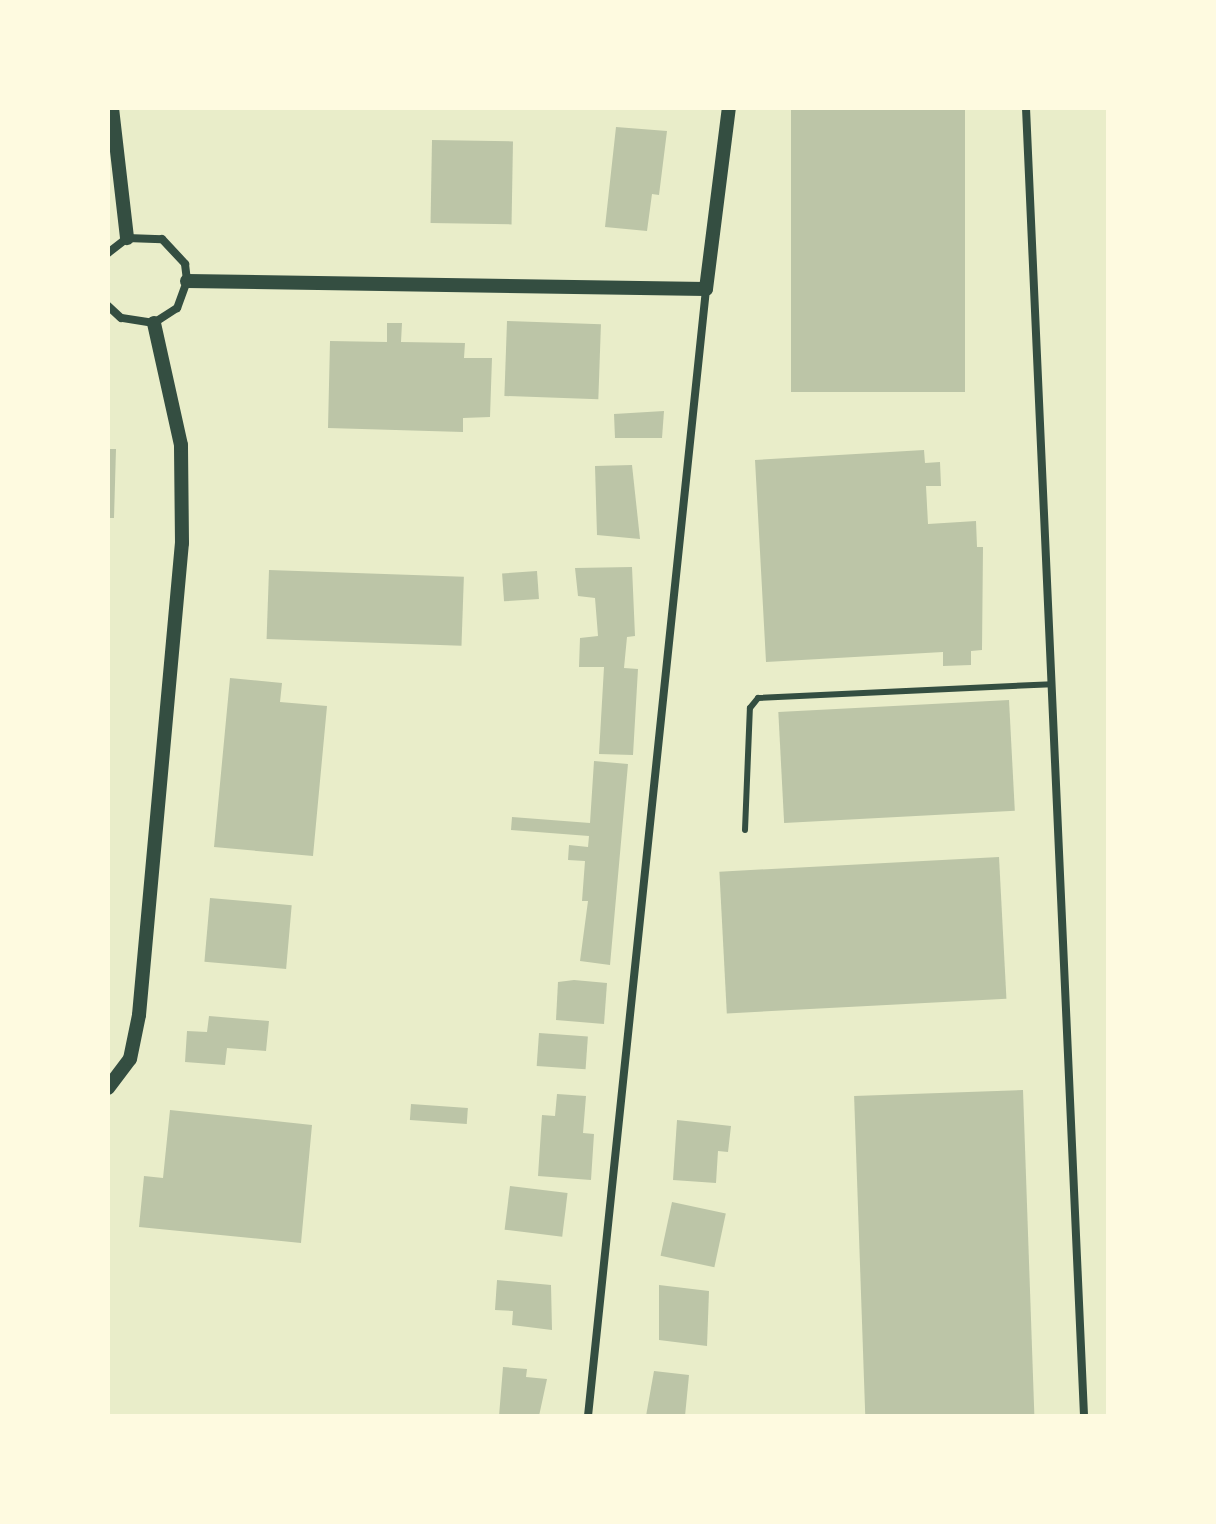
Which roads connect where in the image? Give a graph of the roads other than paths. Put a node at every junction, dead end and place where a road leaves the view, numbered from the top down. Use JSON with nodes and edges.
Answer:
{"nodes":[{"id":1,"x":112,"y":108,"type":"edge"},
{"id":2,"x":729,"y":108,"type":"edge"},
{"id":3,"x":1026,"y":108,"type":"edge"},
{"id":4,"x":127,"y":238,"type":"junction"},
{"id":5,"x":108,"y":253,"type":"edge"},
{"id":6,"x":187,"y":281,"type":"junction"},
{"id":7,"x":706,"y":289,"type":"junction"},
{"id":8,"x":108,"y":306,"type":"edge"},
{"id":9,"x":154,"y":323,"type":"junction"},
{"id":10,"x":1052,"y":684,"type":"junction"},
{"id":11,"x":745,"y":830,"type":"dead end"},
{"id":12,"x":108,"y":1088,"type":"edge"},
{"id":13,"x":588,"y":1416,"type":"edge"},
{"id":14,"x":1084,"y":1416,"type":"edge"}],
"edges":[{"from":1,"to":4,"type":"street"},
{"from":2,"to":7,"type":"street"},
{"from":3,"to":10,"type":"street"},
{"from":4,"to":5,"type":"street"},
{"from":4,"to":6,"type":"street"},
{"from":6,"to":7,"type":"street"},
{"from":6,"to":9,"type":"street"},
{"from":7,"to":13,"type":"street"},
{"from":8,"to":9,"type":"street"},
{"from":9,"to":12,"type":"street"},
{"from":10,"to":11,"type":"lane"},
{"from":10,"to":14,"type":"street"}]}
